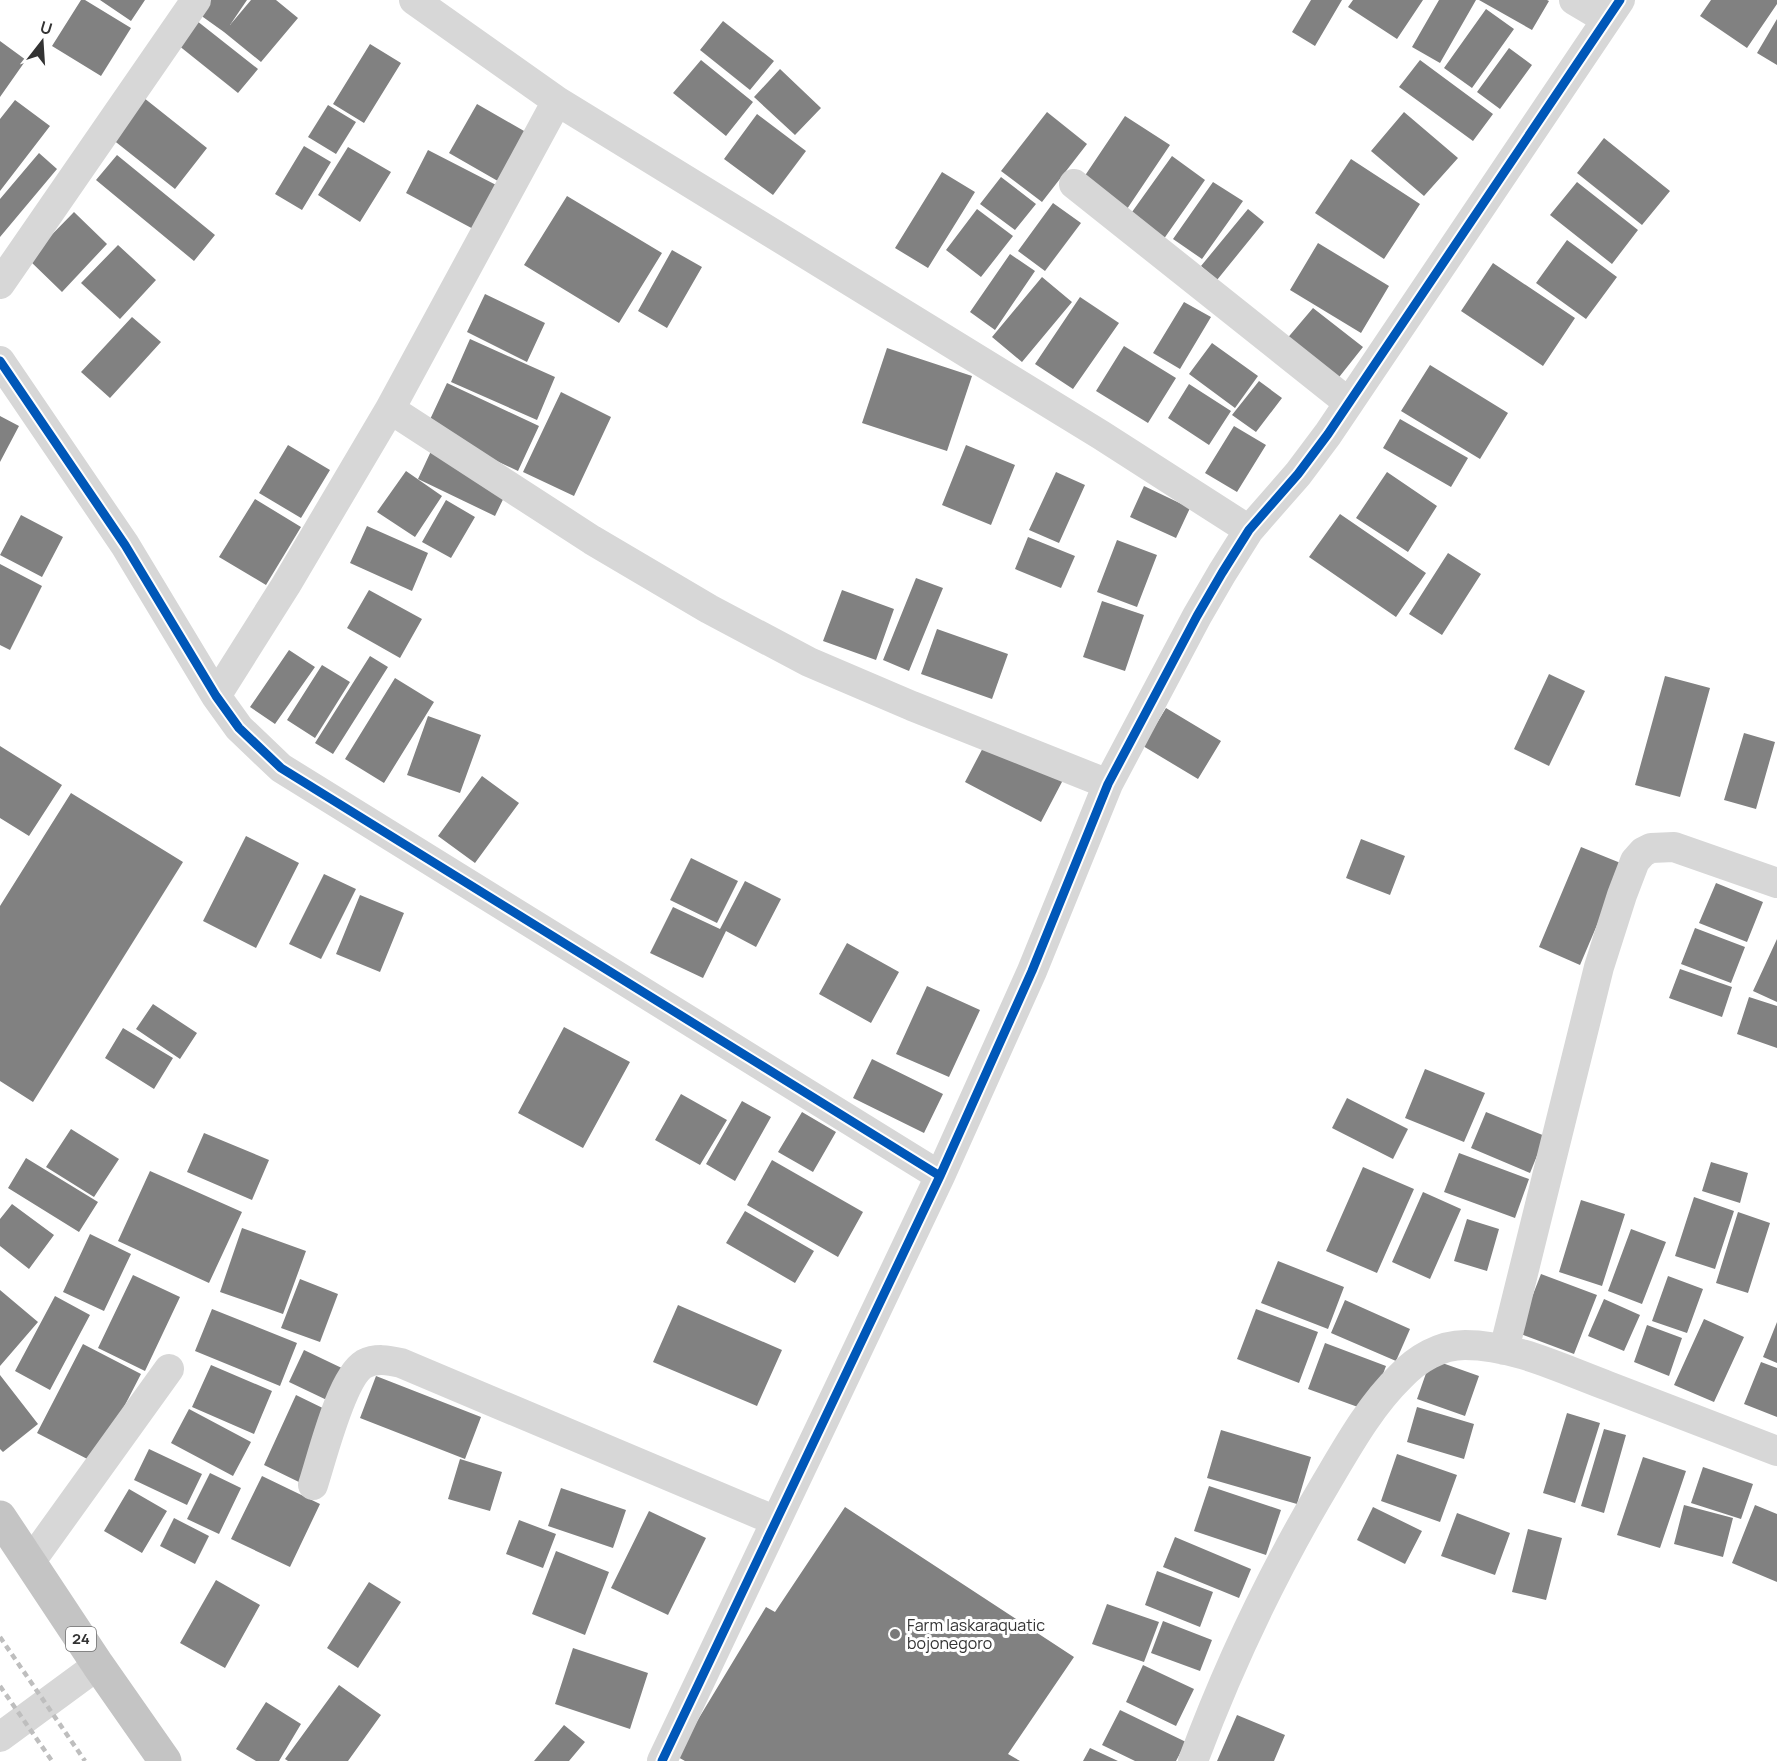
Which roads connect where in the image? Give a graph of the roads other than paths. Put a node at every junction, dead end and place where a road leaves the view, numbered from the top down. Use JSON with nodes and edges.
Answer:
{"nodes":[{"id":1,"x":196,"y":0,"type":"edge"},
{"id":2,"x":414,"y":0,"type":"edge"},
{"id":3,"x":1574,"y":0,"type":"edge"},
{"id":4,"x":1613,"y":10,"type":"edge"},
{"id":5,"x":557,"y":101,"type":"junction"},
{"id":6,"x":1074,"y":184,"type":"dead end"},
{"id":7,"x":0,"y":284,"type":"edge"},
{"id":8,"x":0,"y":361,"type":"edge"},
{"id":9,"x":1349,"y":403,"type":"junction"},
{"id":10,"x":390,"y":410,"type":"junction"},
{"id":11,"x":1249,"y":530,"type":"junction"},
{"id":12,"x":216,"y":696,"type":"junction"},
{"id":13,"x":1108,"y":784,"type":"junction"},
{"id":14,"x":1777,"y":884,"type":"edge"},
{"id":15,"x":940,"y":1176,"type":"junction"},
{"id":16,"x":1504,"y":1350,"type":"junction"},
{"id":17,"x":169,"y":1369,"type":"dead end"},
{"id":18,"x":1777,"y":1451,"type":"edge"},
{"id":19,"x":313,"y":1485,"type":"dead end"},
{"id":20,"x":0,"y":1517,"type":"edge"},
{"id":21,"x":776,"y":1521,"type":"junction"},
{"id":22,"x":31,"y":1561,"type":"junction"},
{"id":23,"x":98,"y":1665,"type":"junction"},
{"id":24,"x":0,"y":1737,"type":"edge"},
{"id":25,"x":165,"y":1761,"type":"edge"},
{"id":26,"x":662,"y":1761,"type":"edge"},
{"id":27,"x":1193,"y":1761,"type":"edge"}],
"edges":[{"from":1,"to":7,"type":"street"},
{"from":2,"to":5,"type":"street"},
{"from":3,"to":4,"type":"street"},
{"from":4,"to":9,"type":"street"},
{"from":5,"to":10,"type":"street"},
{"from":5,"to":11,"type":"street"},
{"from":6,"to":9,"type":"street"},
{"from":8,"to":12,"type":"street"},
{"from":9,"to":11,"type":"street"},
{"from":10,"to":12,"type":"street"},
{"from":10,"to":13,"type":"street"},
{"from":11,"to":13,"type":"street"},
{"from":12,"to":15,"type":"street"},
{"from":13,"to":15,"type":"street"},
{"from":14,"to":16,"type":"street"},
{"from":15,"to":21,"type":"street"},
{"from":16,"to":18,"type":"street"},
{"from":16,"to":27,"type":"street"},
{"from":17,"to":22,"type":"street"},
{"from":19,"to":21,"type":"street"},
{"from":20,"to":22,"type":"highway","number":"24"},
{"from":21,"to":26,"type":"street"},
{"from":22,"to":23,"type":"highway","number":"24"},
{"from":23,"to":24,"type":"street"},
{"from":23,"to":25,"type":"highway","number":"24"}]}
